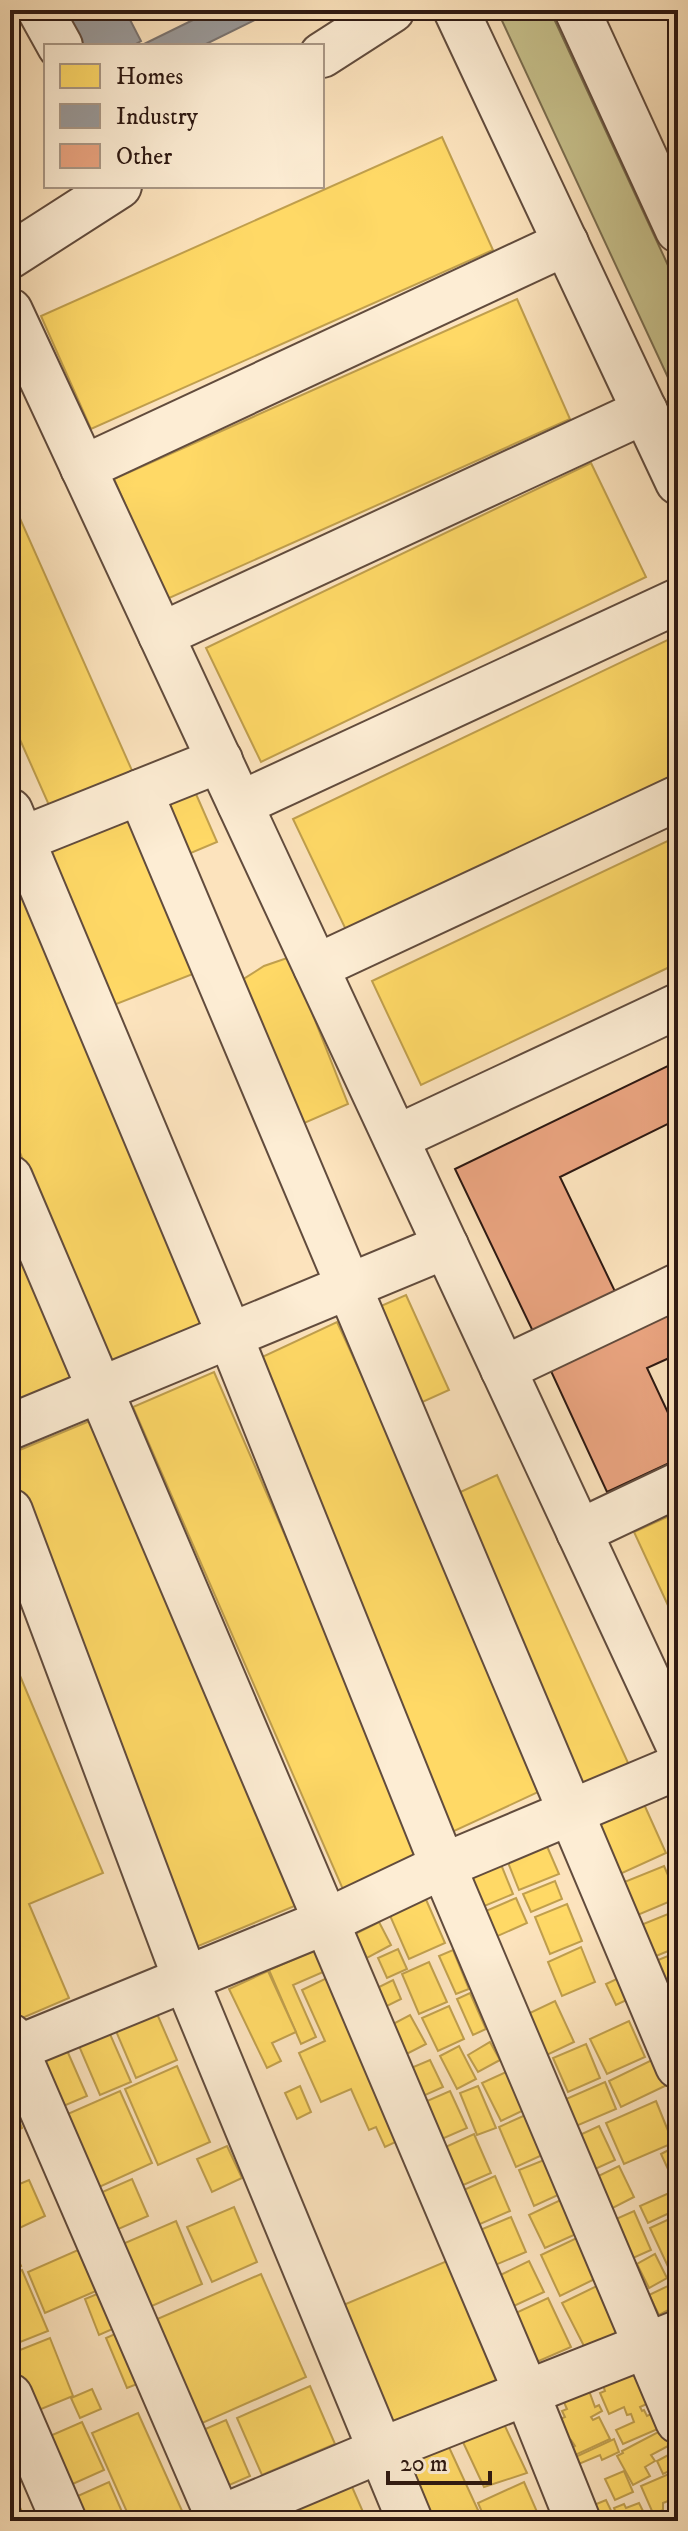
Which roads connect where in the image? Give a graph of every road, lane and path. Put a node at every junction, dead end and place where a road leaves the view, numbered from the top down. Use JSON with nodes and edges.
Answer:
{"nodes":[{"id":1,"x":40,"y":10,"type":"edge"},
{"id":2,"x":392,"y":10,"type":"edge"},
{"id":3,"x":456,"y":10,"type":"edge"},
{"id":4,"x":577,"y":10,"type":"edge"},
{"id":5,"x":59,"y":44,"type":"edge"},
{"id":6,"x":324,"y":54,"type":"edge"},
{"id":7,"x":116,"y":188,"type":"edge"},
{"id":8,"x":678,"y":230,"type":"edge"},
{"id":9,"x":566,"y":243,"type":"junction"},
{"id":10,"x":10,"y":256,"type":"edge"},
{"id":11,"x":10,"y":311,"type":"edge"},
{"id":12,"x":645,"y":411,"type":"junction"},
{"id":13,"x":83,"y":468,"type":"junction"},
{"id":14,"x":678,"y":482,"type":"edge"},
{"id":15,"x":678,"y":601,"type":"edge"},
{"id":16,"x":161,"y":635,"type":"junction"},
{"id":17,"x":220,"y":760,"type":"junction"},
{"id":18,"x":140,"y":792,"type":"junction"},
{"id":19,"x":678,"y":798,"type":"edge"},
{"id":20,"x":240,"y":804,"type":"junction"},
{"id":21,"x":14,"y":831,"type":"edge"},
{"id":22,"x":316,"y":967,"type":"junction"},
{"id":23,"x":678,"y":1006,"type":"edge"},
{"id":24,"x":396,"y":1138,"type":"junction"},
{"id":25,"x":10,"y":1178,"type":"edge"},
{"id":26,"x":446,"y":1246,"type":"junction"},
{"id":27,"x":348,"y":1286,"type":"junction"},
{"id":28,"x":678,"y":1286,"type":"edge"},
{"id":29,"x":230,"y":1336,"type":"junction"},
{"id":30,"x":503,"y":1369,"type":"junction"},
{"id":31,"x":100,"y":1389,"type":"junction"},
{"id":32,"x":10,"y":1427,"type":"edge"},
{"id":33,"x":678,"y":1485,"type":"edge"},
{"id":34,"x":10,"y":1511,"type":"edge"},
{"id":35,"x":579,"y":1532,"type":"junction"},
{"id":36,"x":668,"y":1698,"type":"edge"},
{"id":37,"x":678,"y":1744,"type":"edge"},
{"id":38,"x":678,"y":1767,"type":"edge"},
{"id":39,"x":571,"y":1812,"type":"junction"},
{"id":40,"x":443,"y":1866,"type":"junction"},
{"id":41,"x":325,"y":1922,"type":"junction"},
{"id":42,"x":186,"y":1980,"type":"junction"},
{"id":43,"x":12,"y":2045,"type":"edge"},
{"id":44,"x":678,"y":2066,"type":"edge"},
{"id":45,"x":663,"y":2340,"type":"edge"},
{"id":46,"x":527,"y":2394,"type":"junction"},
{"id":47,"x":10,"y":2396,"type":"edge"},
{"id":48,"x":678,"y":2421,"type":"edge"},
{"id":49,"x":379,"y":2451,"type":"junction"},
{"id":50,"x":217,"y":2520,"type":"edge"},
{"id":51,"x":64,"y":2521,"type":"edge"},
{"id":52,"x":410,"y":2521,"type":"edge"},
{"id":53,"x":578,"y":2521,"type":"edge"}],
"edges":[{"from":1,"to":5,"type":"street"},
{"from":2,"to":6,"type":"street"},
{"from":3,"to":9,"type":"street"},
{"from":4,"to":8,"type":"street"},
{"from":7,"to":10,"type":"street"},
{"from":9,"to":12,"type":"street"},
{"from":9,"to":13,"type":"street"},
{"from":11,"to":13,"type":"street"},
{"from":12,"to":14,"type":"street"},
{"from":12,"to":16,"type":"street"},
{"from":13,"to":16,"type":"street"},
{"from":15,"to":20,"type":"street"},
{"from":16,"to":17,"type":"street"},
{"from":17,"to":18,"type":"street"},
{"from":17,"to":20,"type":"street"},
{"from":18,"to":21,"type":"street"},
{"from":18,"to":27,"type":"street"},
{"from":19,"to":22,"type":"street"},
{"from":20,"to":22,"type":"street"},
{"from":21,"to":29,"type":"street"},
{"from":22,"to":24,"type":"street"},
{"from":23,"to":24,"type":"street"},
{"from":24,"to":26,"type":"street"},
{"from":25,"to":31,"type":"street"},
{"from":26,"to":27,"type":"street"},
{"from":26,"to":30,"type":"street"},
{"from":27,"to":29,"type":"street"},
{"from":27,"to":39,"type":"street"},
{"from":28,"to":30,"type":"street"},
{"from":29,"to":31,"type":"street"},
{"from":29,"to":40,"type":"street"},
{"from":30,"to":35,"type":"street"},
{"from":31,"to":32,"type":"street"},
{"from":31,"to":41,"type":"street"},
{"from":33,"to":35,"type":"street"},
{"from":34,"to":42,"type":"street"},
{"from":35,"to":36,"type":"street"},
{"from":36,"to":37,"type":"street"},
{"from":38,"to":39,"type":"street"},
{"from":39,"to":40,"type":"street"},
{"from":39,"to":44,"type":"street"},
{"from":40,"to":41,"type":"street"},
{"from":40,"to":45,"type":"street"},
{"from":41,"to":42,"type":"street"},
{"from":41,"to":46,"type":"street"},
{"from":42,"to":43,"type":"street"},
{"from":42,"to":49,"type":"street"},
{"from":43,"to":50,"type":"street"},
{"from":45,"to":46,"type":"street"},
{"from":45,"to":48,"type":"street"},
{"from":46,"to":49,"type":"street"},
{"from":46,"to":53,"type":"street"},
{"from":47,"to":51,"type":"street"},
{"from":49,"to":50,"type":"street"},
{"from":49,"to":52,"type":"street"}]}
